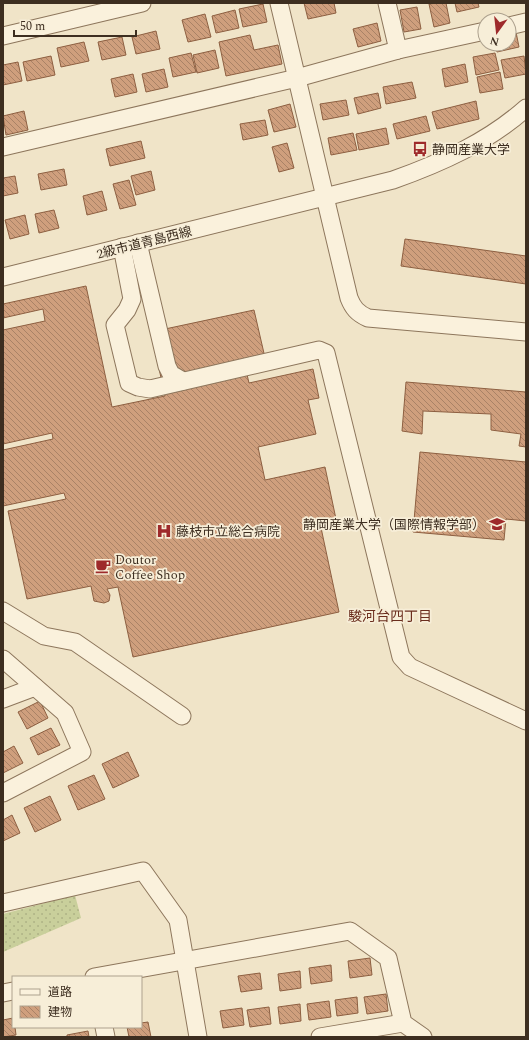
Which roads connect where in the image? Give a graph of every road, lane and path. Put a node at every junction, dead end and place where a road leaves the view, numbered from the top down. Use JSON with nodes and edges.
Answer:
{"nodes":[{"id":1,"x":142,"y":3,"type":"edge"},
{"id":2,"x":279,"y":3,"type":"edge"},
{"id":3,"x":387,"y":3,"type":"edge"},
{"id":4,"x":477,"y":33,"type":"edge"},
{"id":5,"x":3,"y":36,"type":"edge"},
{"id":6,"x":398,"y":50,"type":"junction"},
{"id":7,"x":297,"y":78,"type":"junction"},
{"id":8,"x":526,"y":108,"type":"edge"},
{"id":9,"x":3,"y":147,"type":"edge"},
{"id":10,"x":324,"y":196,"type":"junction"},
{"id":11,"x":138,"y":243,"type":"junction"},
{"id":12,"x":122,"y":247,"type":"junction"},
{"id":13,"x":3,"y":277,"type":"edge"},
{"id":14,"x":526,"y":332,"type":"edge"},
{"id":15,"x":184,"y":381,"type":"junction"},
{"id":16,"x":3,"y":611,"type":"edge"},
{"id":17,"x":3,"y":659,"type":"edge"},
{"id":18,"x":35,"y":687,"type":"junction"},
{"id":19,"x":3,"y":699,"type":"edge"},
{"id":20,"x":182,"y":716,"type":"dead end"},
{"id":21,"x":526,"y":721,"type":"edge"},
{"id":22,"x":3,"y":792,"type":"edge"},
{"id":23,"x":3,"y":903,"type":"edge"},
{"id":24,"x":185,"y":961,"type":"junction"},
{"id":25,"x":102,"y":976,"type":"edge"},
{"id":26,"x":403,"y":1023,"type":"junction"},
{"id":27,"x":198,"y":1037,"type":"edge"},
{"id":28,"x":320,"y":1037,"type":"edge"},
{"id":29,"x":423,"y":1037,"type":"edge"}],
"edges":[{"from":1,"to":5,"type":"street"},
{"from":2,"to":7,"type":"street"},
{"from":3,"to":6,"type":"street"},
{"from":4,"to":6,"type":"street"},
{"from":6,"to":7,"type":"street"},
{"from":7,"to":9,"type":"street"},
{"from":7,"to":10,"type":"street"},
{"from":8,"to":10,"type":"street"},
{"from":10,"to":11,"type":"street","name":"2級市道青島西線"},
{"from":10,"to":14,"type":"street"},
{"from":11,"to":12,"type":"street","name":"2級市道青島西線"},
{"from":11,"to":15,"type":"street"},
{"from":12,"to":13,"type":"street","name":"2級市道青島西線"},
{"from":12,"to":15,"type":"street"},
{"from":15,"to":21,"type":"street"},
{"from":16,"to":20,"type":"street"},
{"from":17,"to":18,"type":"street"},
{"from":18,"to":19,"type":"street"},
{"from":18,"to":22,"type":"street"},
{"from":23,"to":24,"type":"street"},
{"from":24,"to":25,"type":"street"},
{"from":24,"to":26,"type":"street"},
{"from":24,"to":27,"type":"street"},
{"from":26,"to":28,"type":"street"},
{"from":26,"to":29,"type":"street"}]}
